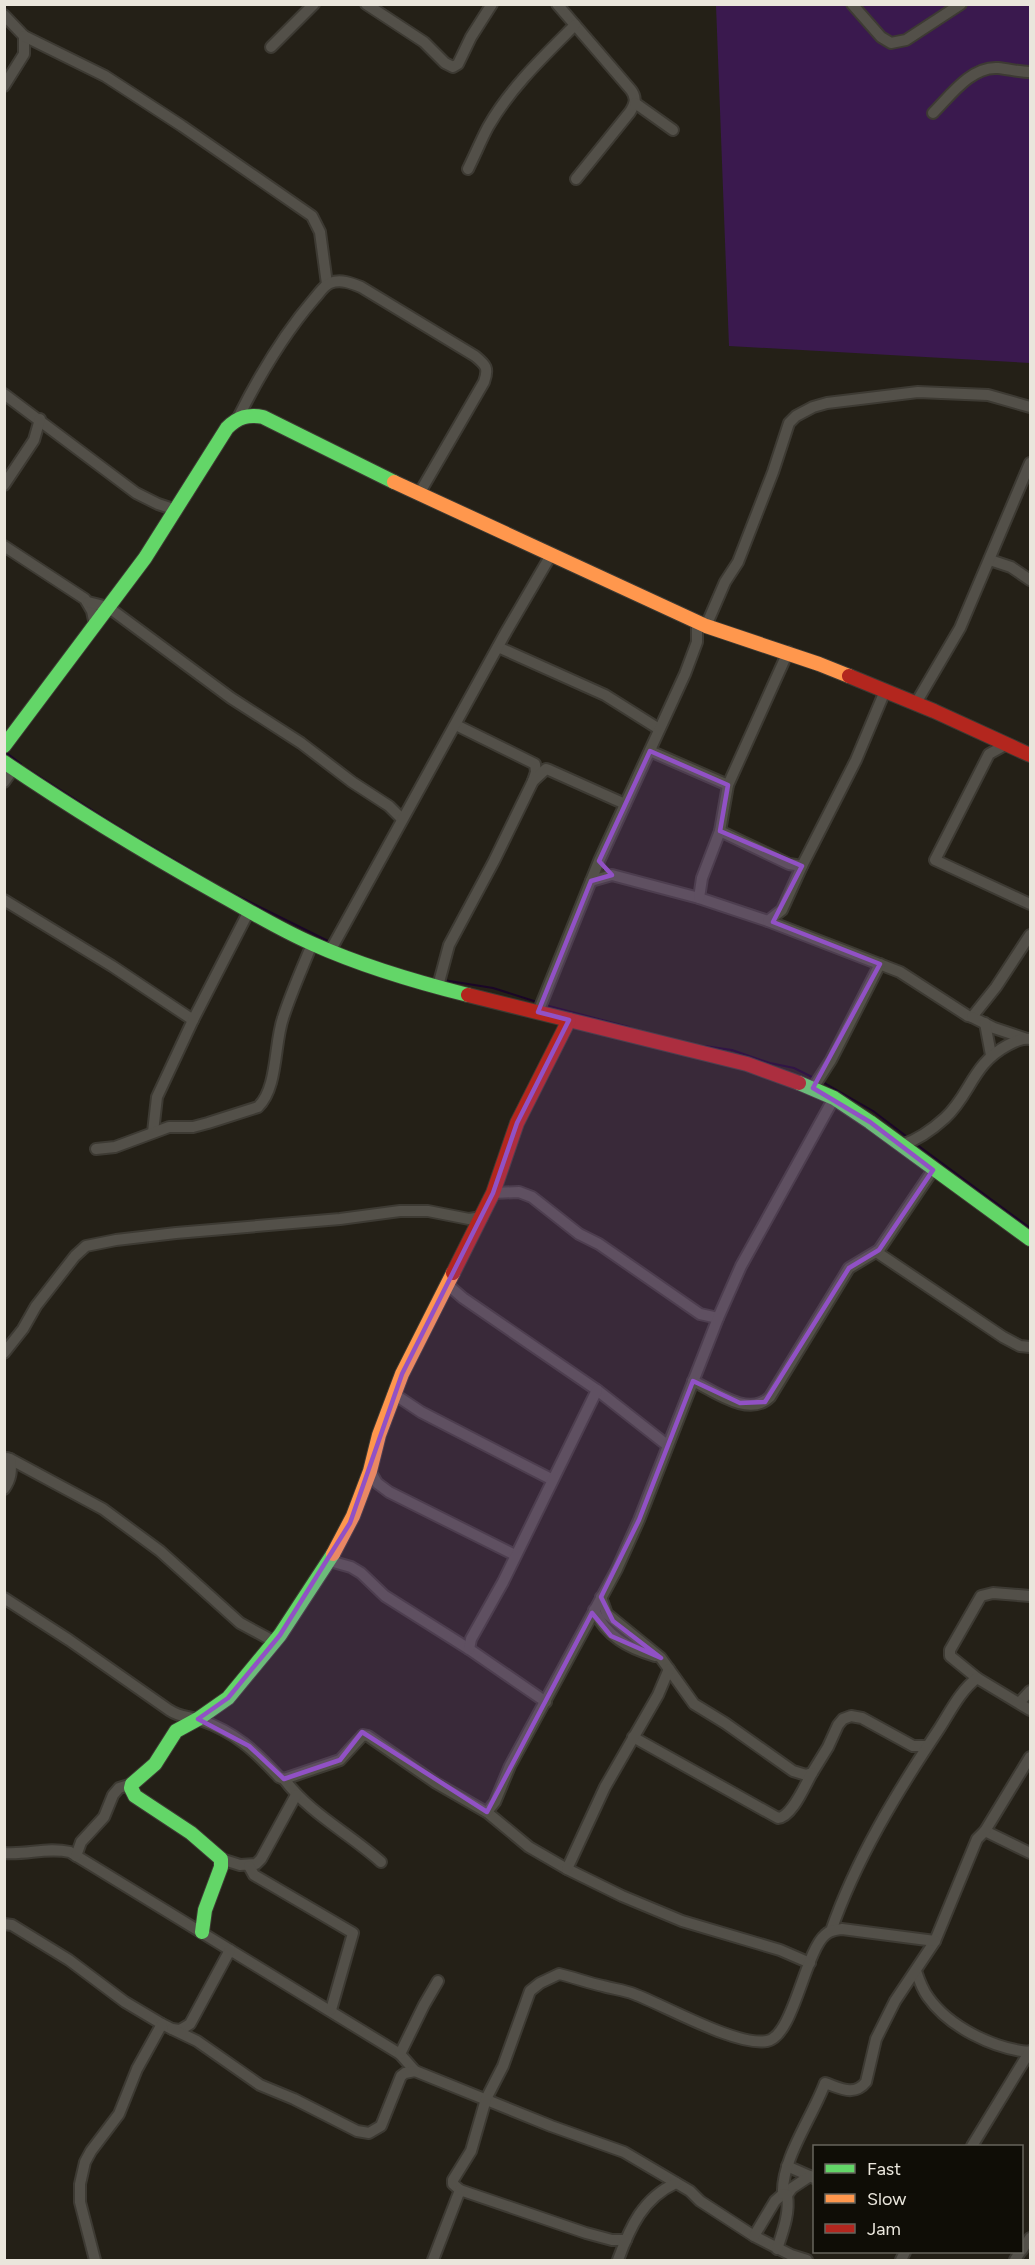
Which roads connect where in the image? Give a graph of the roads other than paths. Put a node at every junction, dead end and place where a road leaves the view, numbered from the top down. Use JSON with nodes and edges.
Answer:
{"nodes":[{"id":1,"x":314,"y":4,"type":"edge"},
{"id":2,"x":366,"y":4,"type":"edge"},
{"id":3,"x":492,"y":4,"type":"edge"},
{"id":4,"x":557,"y":4,"type":"edge"},
{"id":5,"x":852,"y":4,"type":"edge"},
{"id":6,"x":961,"y":4,"type":"edge"},
{"id":7,"x":4,"y":15,"type":"edge"},
{"id":8,"x":575,"y":25,"type":"junction"},
{"id":9,"x":24,"y":36,"type":"junction"},
{"id":10,"x":271,"y":47,"type":"dead end"},
{"id":11,"x":1030,"y":72,"type":"edge"},
{"id":12,"x":4,"y":86,"type":"edge"},
{"id":13,"x":635,"y":103,"type":"junction"},
{"id":14,"x":933,"y":113,"type":"dead end"},
{"id":15,"x":673,"y":130,"type":"dead end"},
{"id":16,"x":468,"y":169,"type":"dead end"},
{"id":17,"x":576,"y":179,"type":"dead end"},
{"id":18,"x":327,"y":284,"type":"junction"},
{"id":19,"x":4,"y":394,"type":"edge"},
{"id":20,"x":1030,"y":407,"type":"edge"},
{"id":21,"x":238,"y":418,"type":"junction"},
{"id":22,"x":40,"y":419,"type":"junction"},
{"id":23,"x":1030,"y":463,"type":"edge"},
{"id":24,"x":4,"y":485,"type":"edge"},
{"id":25,"x":419,"y":494,"type":"junction"},
{"id":26,"x":176,"y":510,"type":"junction"},
{"id":27,"x":4,"y":546,"type":"edge"},
{"id":28,"x":551,"y":555,"type":"junction"},
{"id":29,"x":990,"y":560,"type":"junction"},
{"id":30,"x":1030,"y":579,"type":"edge"},
{"id":31,"x":88,"y":602,"type":"junction"},
{"id":32,"x":108,"y":607,"type":"junction"},
{"id":33,"x":702,"y":624,"type":"junction"},
{"id":34,"x":95,"y":625,"type":"junction"},
{"id":35,"x":498,"y":647,"type":"junction"},
{"id":36,"x":788,"y":652,"type":"junction"},
{"id":37,"x":885,"y":691,"type":"junction"},
{"id":38,"x":916,"y":703,"type":"junction"},
{"id":39,"x":456,"y":725,"type":"junction"},
{"id":40,"x":659,"y":729,"type":"junction"},
{"id":41,"x":1007,"y":744,"type":"junction"},
{"id":42,"x":4,"y":746,"type":"edge"},
{"id":43,"x":650,"y":752,"type":"junction"},
{"id":44,"x":1030,"y":755,"type":"edge"},
{"id":45,"x":535,"y":764,"type":"junction"},
{"id":46,"x":9,"y":765,"type":"edge"},
{"id":47,"x":546,"y":769,"type":"junction"},
{"id":48,"x":533,"y":781,"type":"junction"},
{"id":49,"x":4,"y":782,"type":"edge"},
{"id":50,"x":728,"y":785,"type":"junction"},
{"id":51,"x":625,"y":804,"type":"junction"},
{"id":52,"x":402,"y":819,"type":"junction"},
{"id":53,"x":720,"y":831,"type":"junction"},
{"id":54,"x":599,"y":861,"type":"junction"},
{"id":55,"x":802,"y":866,"type":"junction"},
{"id":56,"x":612,"y":875,"type":"junction"},
{"id":57,"x":591,"y":881,"type":"junction"},
{"id":58,"x":699,"y":898,"type":"junction"},
{"id":59,"x":4,"y":900,"type":"edge"},
{"id":60,"x":1030,"y":904,"type":"edge"},
{"id":61,"x":249,"y":911,"type":"junction"},
{"id":62,"x":768,"y":921,"type":"junction"},
{"id":63,"x":1030,"y":935,"type":"edge"},
{"id":64,"x":312,"y":944,"type":"junction"},
{"id":65,"x":328,"y":951,"type":"junction"},
{"id":66,"x":880,"y":964,"type":"junction"},
{"id":67,"x":438,"y":986,"type":"junction"},
{"id":68,"x":538,"y":1012,"type":"junction"},
{"id":69,"x":972,"y":1017,"type":"junction"},
{"id":70,"x":193,"y":1020,"type":"junction"},
{"id":71,"x":569,"y":1020,"type":"junction"},
{"id":72,"x":985,"y":1023,"type":"junction"},
{"id":73,"x":1027,"y":1039,"type":"edge"},
{"id":74,"x":991,"y":1055,"type":"junction"},
{"id":75,"x":813,"y":1088,"type":"junction"},
{"id":76,"x":834,"y":1098,"type":"junction"},
{"id":77,"x":153,"y":1132,"type":"junction"},
{"id":78,"x":902,"y":1145,"type":"junction"},
{"id":79,"x":96,"y":1149,"type":"dead end"},
{"id":80,"x":933,"y":1170,"type":"junction"},
{"id":81,"x":493,"y":1193,"type":"junction"},
{"id":82,"x":482,"y":1217,"type":"junction"},
{"id":83,"x":1030,"y":1239,"type":"edge"},
{"id":84,"x":878,"y":1253,"type":"dead end"},
{"id":85,"x":448,"y":1285,"type":"junction"},
{"id":86,"x":718,"y":1318,"type":"junction"},
{"id":87,"x":1030,"y":1347,"type":"edge"},
{"id":88,"x":4,"y":1353,"type":"edge"},
{"id":89,"x":693,"y":1381,"type":"junction"},
{"id":90,"x":597,"y":1390,"type":"junction"},
{"id":91,"x":394,"y":1394,"type":"junction"},
{"id":92,"x":667,"y":1445,"type":"junction"},
{"id":93,"x":7,"y":1458,"type":"edge"},
{"id":94,"x":370,"y":1471,"type":"junction"},
{"id":95,"x":551,"y":1479,"type":"junction"},
{"id":96,"x":4,"y":1489,"type":"edge"},
{"id":97,"x":515,"y":1555,"type":"junction"},
{"id":98,"x":330,"y":1561,"type":"junction"},
{"id":99,"x":1030,"y":1596,"type":"edge"},
{"id":100,"x":601,"y":1597,"type":"junction"},
{"id":101,"x":4,"y":1598,"type":"edge"},
{"id":102,"x":594,"y":1610,"type":"junction"},
{"id":103,"x":275,"y":1642,"type":"junction"},
{"id":104,"x":469,"y":1649,"type":"junction"},
{"id":105,"x":661,"y":1658,"type":"junction"},
{"id":106,"x":669,"y":1669,"type":"junction"},
{"id":107,"x":977,"y":1678,"type":"junction"},
{"id":108,"x":1030,"y":1691,"type":"edge"},
{"id":109,"x":546,"y":1702,"type":"junction"},
{"id":110,"x":1020,"y":1702,"type":"junction"},
{"id":111,"x":169,"y":1710,"type":"junction"},
{"id":112,"x":1030,"y":1710,"type":"edge"},
{"id":113,"x":198,"y":1719,"type":"junction"},
{"id":114,"x":176,"y":1731,"type":"junction"},
{"id":115,"x":633,"y":1737,"type":"junction"},
{"id":116,"x":927,"y":1746,"type":"junction"},
{"id":117,"x":1030,"y":1757,"type":"edge"},
{"id":118,"x":812,"y":1773,"type":"junction"},
{"id":119,"x":284,"y":1779,"type":"junction"},
{"id":120,"x":132,"y":1784,"type":"junction"},
{"id":121,"x":296,"y":1795,"type":"junction"},
{"id":122,"x":487,"y":1812,"type":"junction"},
{"id":123,"x":985,"y":1831,"type":"junction"},
{"id":124,"x":4,"y":1853,"type":"edge"},
{"id":125,"x":1030,"y":1853,"type":"edge"},
{"id":126,"x":76,"y":1856,"type":"junction"},
{"id":127,"x":221,"y":1859,"type":"junction"},
{"id":128,"x":381,"y":1862,"type":"dead end"},
{"id":129,"x":249,"y":1866,"type":"junction"},
{"id":130,"x":567,"y":1869,"type":"junction"},
{"id":131,"x":4,"y":1924,"type":"edge"},
{"id":132,"x":831,"y":1931,"type":"junction"},
{"id":133,"x":202,"y":1932,"type":"junction"},
{"id":134,"x":935,"y":1941,"type":"junction"},
{"id":135,"x":230,"y":1950,"type":"junction"},
{"id":136,"x":810,"y":1963,"type":"junction"},
{"id":137,"x":916,"y":1971,"type":"junction"},
{"id":138,"x":438,"y":1981,"type":"dead end"},
{"id":139,"x":331,"y":2010,"type":"junction"},
{"id":140,"x":190,"y":2024,"type":"junction"},
{"id":141,"x":167,"y":2027,"type":"junction"},
{"id":142,"x":196,"y":2041,"type":"junction"},
{"id":143,"x":1030,"y":2052,"type":"edge"},
{"id":144,"x":400,"y":2054,"type":"junction"},
{"id":145,"x":415,"y":2071,"type":"junction"},
{"id":146,"x":486,"y":2099,"type":"junction"},
{"id":147,"x":973,"y":2145,"type":"edge"},
{"id":148,"x":787,"y":2166,"type":"junction"},
{"id":149,"x":665,"y":2176,"type":"junction"},
{"id":150,"x":812,"y":2177,"type":"edge"},
{"id":151,"x":676,"y":2183,"type":"junction"},
{"id":152,"x":457,"y":2187,"type":"junction"},
{"id":153,"x":660,"y":2190,"type":"junction"},
{"id":154,"x":785,"y":2194,"type":"junction"},
{"id":155,"x":754,"y":2236,"type":"junction"},
{"id":156,"x":626,"y":2240,"type":"junction"},
{"id":157,"x":777,"y":2248,"type":"junction"},
{"id":158,"x":790,"y":2258,"type":"edge"},
{"id":159,"x":95,"y":2260,"type":"edge"},
{"id":160,"x":432,"y":2260,"type":"edge"},
{"id":161,"x":618,"y":2260,"type":"edge"},
{"id":162,"x":807,"y":2260,"type":"edge"}],
"edges":[{"from":1,"to":10,"type":"street"},
{"from":2,"to":3,"type":"street"},
{"from":4,"to":8,"type":"street"},
{"from":5,"to":6,"type":"street"},
{"from":7,"to":9,"type":"street"},
{"from":8,"to":13,"type":"street"},
{"from":8,"to":16,"type":"street"},
{"from":9,"to":12,"type":"street"},
{"from":9,"to":18,"type":"street"},
{"from":11,"to":14,"type":"street"},
{"from":13,"to":15,"type":"street"},
{"from":13,"to":17,"type":"street"},
{"from":18,"to":21,"type":"street"},
{"from":18,"to":25,"type":"street"},
{"from":19,"to":22,"type":"street"},
{"from":20,"to":33,"type":"street"},
{"from":21,"to":25,"type":"street"},
{"from":21,"to":26,"type":"street"},
{"from":22,"to":24,"type":"street"},
{"from":22,"to":26,"type":"street"},
{"from":23,"to":29,"type":"street"},
{"from":25,"to":28,"type":"street"},
{"from":26,"to":32,"type":"street"},
{"from":27,"to":31,"type":"street"},
{"from":28,"to":33,"type":"street"},
{"from":28,"to":35,"type":"street"},
{"from":29,"to":30,"type":"street"},
{"from":29,"to":38,"type":"street"},
{"from":31,"to":32,"type":"street"},
{"from":31,"to":34,"type":"street"},
{"from":32,"to":34,"type":"street"},
{"from":32,"to":52,"type":"street"},
{"from":33,"to":36,"type":"street"},
{"from":33,"to":40,"type":"street"},
{"from":34,"to":42,"type":"street"},
{"from":35,"to":39,"type":"street"},
{"from":35,"to":40,"type":"street"},
{"from":36,"to":37,"type":"street"},
{"from":36,"to":50,"type":"street"},
{"from":37,"to":38,"type":"street"},
{"from":37,"to":55,"type":"street"},
{"from":38,"to":41,"type":"street"},
{"from":39,"to":45,"type":"street"},
{"from":39,"to":52,"type":"street"},
{"from":40,"to":43,"type":"street"},
{"from":41,"to":44,"type":"street"},
{"from":41,"to":60,"type":"street"},
{"from":43,"to":50,"type":"street"},
{"from":43,"to":51,"type":"street"},
{"from":45,"to":47,"type":"street"},
{"from":45,"to":48,"type":"street"},
{"from":46,"to":49,"type":"street"},
{"from":46,"to":61,"type":"street"},
{"from":47,"to":48,"type":"street"},
{"from":47,"to":51,"type":"street"},
{"from":48,"to":67,"type":"street"},
{"from":50,"to":53,"type":"street"},
{"from":51,"to":54,"type":"street"},
{"from":52,"to":65,"type":"street"},
{"from":53,"to":55,"type":"street"},
{"from":53,"to":58,"type":"street"},
{"from":54,"to":56,"type":"street"},
{"from":54,"to":57,"type":"street"},
{"from":55,"to":62,"type":"street"},
{"from":56,"to":57,"type":"street"},
{"from":56,"to":58,"type":"street"},
{"from":57,"to":68,"type":"street"},
{"from":58,"to":62,"type":"street"},
{"from":59,"to":70,"type":"street"},
{"from":61,"to":64,"type":"street"},
{"from":61,"to":70,"type":"street"},
{"from":62,"to":66,"type":"street"},
{"from":63,"to":69,"type":"street"},
{"from":64,"to":65,"type":"street"},
{"from":64,"to":77,"type":"street"},
{"from":65,"to":67,"type":"street"},
{"from":66,"to":69,"type":"street"},
{"from":66,"to":75,"type":"street"},
{"from":67,"to":68,"type":"street"},
{"from":68,"to":71,"type":"street"},
{"from":69,"to":72,"type":"street"},
{"from":70,"to":77,"type":"street"},
{"from":71,"to":75,"type":"street"},
{"from":71,"to":81,"type":"street"},
{"from":72,"to":73,"type":"street"},
{"from":72,"to":74,"type":"street"},
{"from":73,"to":74,"type":"street"},
{"from":74,"to":78,"type":"street"},
{"from":75,"to":76,"type":"street"},
{"from":76,"to":78,"type":"street"},
{"from":76,"to":86,"type":"street"},
{"from":77,"to":79,"type":"street"},
{"from":78,"to":80,"type":"street"},
{"from":80,"to":83,"type":"street"},
{"from":80,"to":89,"type":"street"},
{"from":81,"to":82,"type":"street"},
{"from":81,"to":86,"type":"street"},
{"from":82,"to":85,"type":"street"},
{"from":82,"to":88,"type":"street"},
{"from":84,"to":87,"type":"street"},
{"from":85,"to":90,"type":"street"},
{"from":85,"to":91,"type":"street"},
{"from":86,"to":89,"type":"street"},
{"from":89,"to":92,"type":"street"},
{"from":90,"to":92,"type":"street"},
{"from":90,"to":95,"type":"street"},
{"from":91,"to":94,"type":"street"},
{"from":91,"to":95,"type":"street"},
{"from":92,"to":100,"type":"street"},
{"from":93,"to":96,"type":"street"},
{"from":93,"to":103,"type":"street"},
{"from":94,"to":97,"type":"street"},
{"from":94,"to":98,"type":"street"},
{"from":95,"to":97,"type":"street"},
{"from":97,"to":104,"type":"street"},
{"from":98,"to":103,"type":"street"},
{"from":98,"to":104,"type":"street"},
{"from":99,"to":107,"type":"street"},
{"from":100,"to":102,"type":"street"},
{"from":100,"to":105,"type":"street"},
{"from":101,"to":111,"type":"street"},
{"from":102,"to":105,"type":"street"},
{"from":102,"to":109,"type":"street"},
{"from":103,"to":113,"type":"street"},
{"from":104,"to":109,"type":"street"},
{"from":105,"to":106,"type":"street"},
{"from":106,"to":115,"type":"street"},
{"from":106,"to":118,"type":"street"},
{"from":107,"to":110,"type":"street"},
{"from":107,"to":116,"type":"street"},
{"from":108,"to":110,"type":"street"},
{"from":109,"to":122,"type":"street"},
{"from":110,"to":112,"type":"street"},
{"from":111,"to":113,"type":"street"},
{"from":111,"to":114,"type":"street"},
{"from":113,"to":114,"type":"street"},
{"from":113,"to":119,"type":"street"},
{"from":114,"to":120,"type":"street"},
{"from":115,"to":118,"type":"street"},
{"from":115,"to":130,"type":"street"},
{"from":116,"to":118,"type":"street"},
{"from":116,"to":132,"type":"street"},
{"from":117,"to":123,"type":"street"},
{"from":119,"to":121,"type":"street"},
{"from":119,"to":122,"type":"street"},
{"from":120,"to":126,"type":"street"},
{"from":120,"to":127,"type":"street"},
{"from":121,"to":128,"type":"street"},
{"from":121,"to":129,"type":"street"},
{"from":122,"to":130,"type":"street"},
{"from":123,"to":125,"type":"street"},
{"from":123,"to":134,"type":"street"},
{"from":124,"to":126,"type":"street"},
{"from":126,"to":133,"type":"street"},
{"from":127,"to":129,"type":"street"},
{"from":127,"to":133,"type":"street"},
{"from":129,"to":139,"type":"street"},
{"from":130,"to":136,"type":"street"},
{"from":131,"to":141,"type":"street"},
{"from":132,"to":134,"type":"street"},
{"from":132,"to":136,"type":"street"},
{"from":133,"to":135,"type":"street"},
{"from":134,"to":137,"type":"street"},
{"from":135,"to":139,"type":"street"},
{"from":135,"to":140,"type":"street"},
{"from":136,"to":146,"type":"street"},
{"from":137,"to":143,"type":"street"},
{"from":137,"to":148,"type":"street"},
{"from":138,"to":144,"type":"street"},
{"from":139,"to":144,"type":"street"},
{"from":140,"to":141,"type":"street"},
{"from":140,"to":142,"type":"street"},
{"from":141,"to":142,"type":"street"},
{"from":141,"to":159,"type":"street"},
{"from":142,"to":145,"type":"street"},
{"from":143,"to":147,"type":"street"},
{"from":144,"to":145,"type":"street"},
{"from":145,"to":146,"type":"street"},
{"from":146,"to":149,"type":"street"},
{"from":146,"to":152,"type":"street"},
{"from":148,"to":150,"type":"street"},
{"from":148,"to":154,"type":"street"},
{"from":149,"to":151,"type":"street"},
{"from":149,"to":153,"type":"street"},
{"from":150,"to":154,"type":"street"},
{"from":151,"to":153,"type":"street"},
{"from":151,"to":155,"type":"street"},
{"from":152,"to":156,"type":"street"},
{"from":152,"to":160,"type":"street"},
{"from":153,"to":156,"type":"street"},
{"from":154,"to":155,"type":"street"},
{"from":154,"to":157,"type":"street"},
{"from":155,"to":157,"type":"street"},
{"from":156,"to":161,"type":"street"},
{"from":157,"to":158,"type":"street"},
{"from":158,"to":162,"type":"street"}]}
